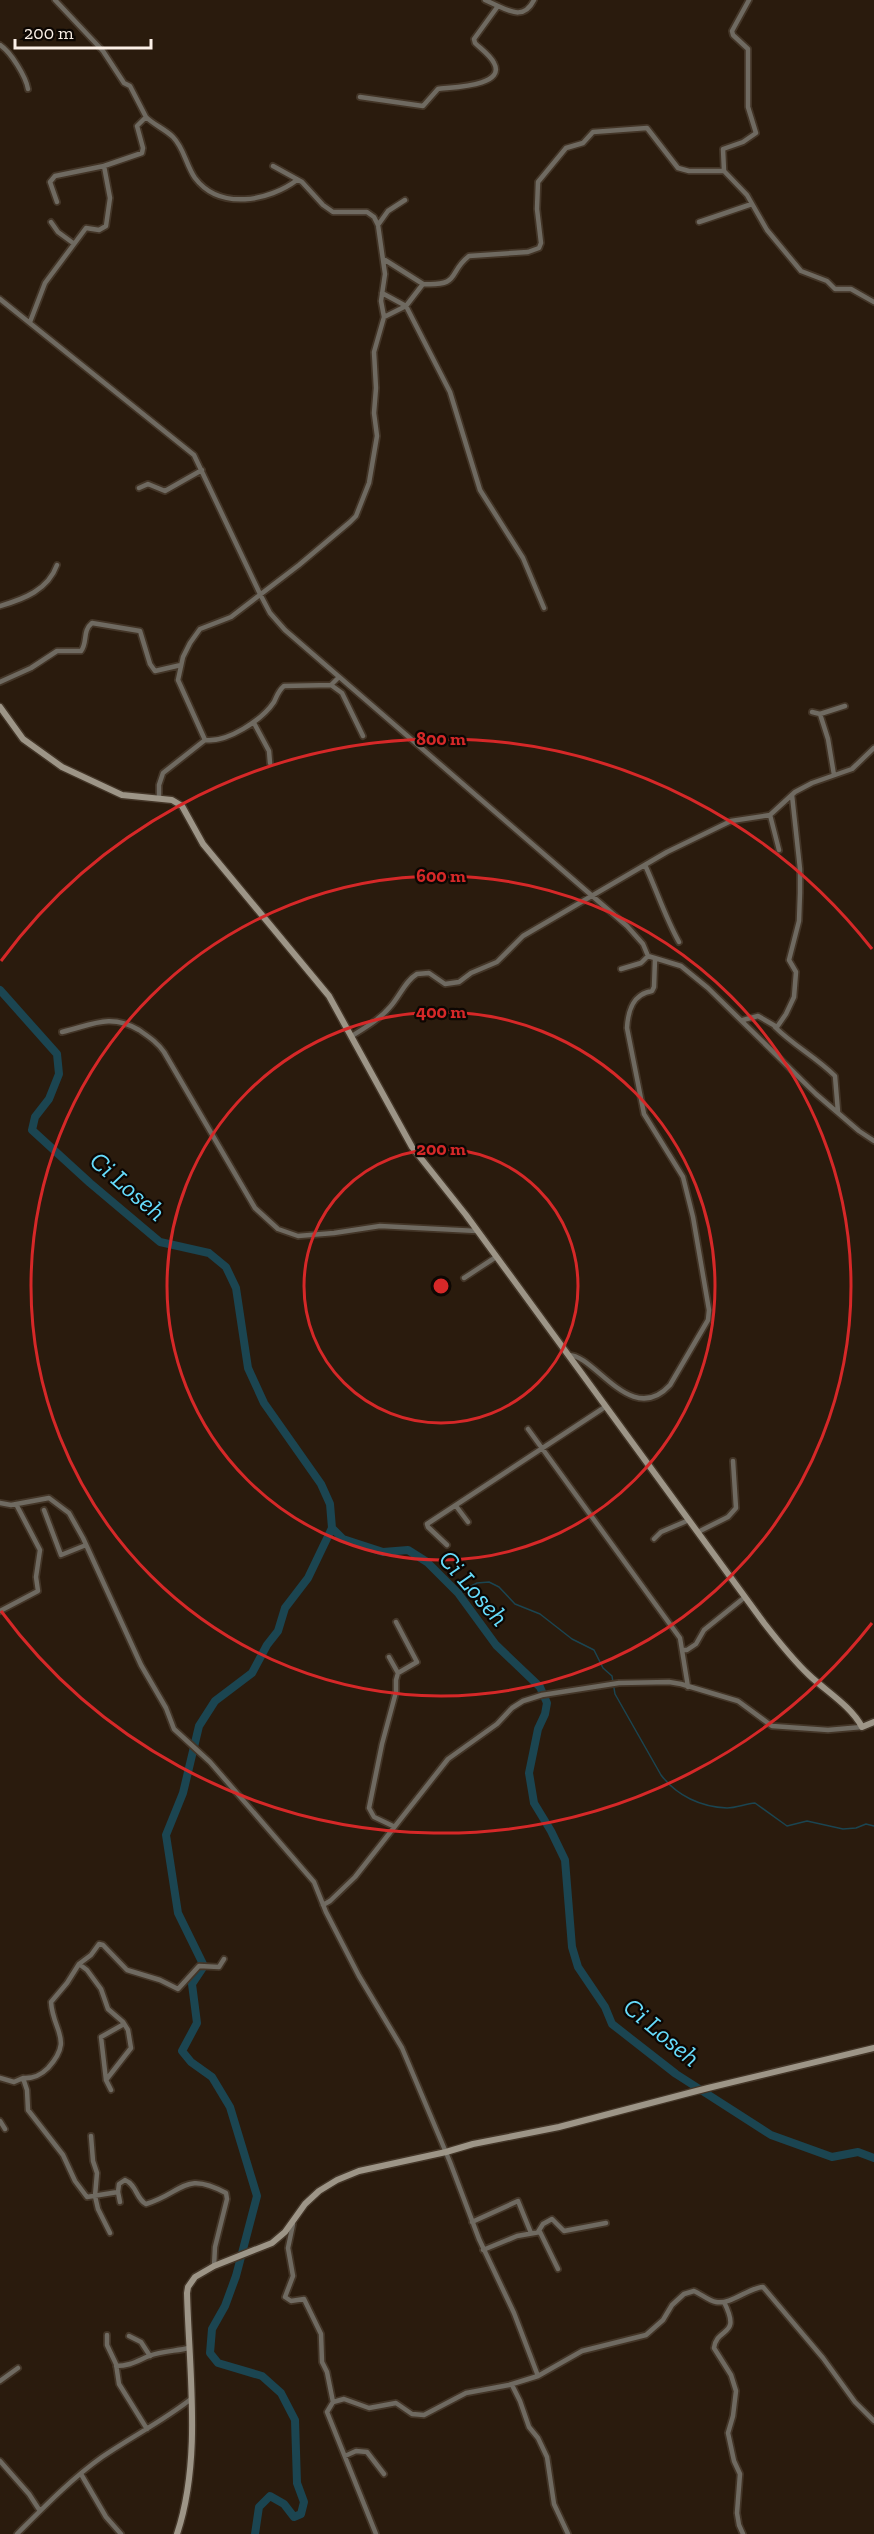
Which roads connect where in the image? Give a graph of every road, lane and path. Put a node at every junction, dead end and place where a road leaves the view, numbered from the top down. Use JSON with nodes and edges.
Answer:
{"nodes":[{"id":1,"x":55,"y":0,"type":"edge"},
{"id":2,"x":485,"y":0,"type":"edge"},
{"id":3,"x":534,"y":0,"type":"edge"},
{"id":4,"x":748,"y":0,"type":"edge"},
{"id":5,"x":498,"y":6,"type":"junction"},
{"id":6,"x":0,"y":45,"type":"edge"},
{"id":7,"x":28,"y":89,"type":"dead end"},
{"id":8,"x":360,"y":97,"type":"dead end"},
{"id":9,"x":146,"y":117,"type":"junction"},
{"id":10,"x":104,"y":166,"type":"junction"},
{"id":11,"x":273,"y":166,"type":"dead end"},
{"id":12,"x":724,"y":171,"type":"junction"},
{"id":13,"x":297,"y":180,"type":"junction"},
{"id":14,"x":405,"y":200,"type":"dead end"},
{"id":15,"x":57,"y":202,"type":"dead end"},
{"id":16,"x":752,"y":204,"type":"junction"},
{"id":17,"x":51,"y":222,"type":"dead end"},
{"id":18,"x":699,"y":222,"type":"dead end"},
{"id":19,"x":378,"y":225,"type":"junction"},
{"id":20,"x":74,"y":243,"type":"junction"},
{"id":21,"x":384,"y":260,"type":"junction"},
{"id":22,"x":423,"y":284,"type":"junction"},
{"id":23,"x":382,"y":294,"type":"junction"},
{"id":24,"x":0,"y":299,"type":"edge"},
{"id":25,"x":874,"y":302,"type":"edge"},
{"id":26,"x":406,"y":306,"type":"junction"},
{"id":27,"x":384,"y":317,"type":"junction"},
{"id":28,"x":30,"y":322,"type":"junction"},
{"id":29,"x":202,"y":470,"type":"junction"},
{"id":30,"x":139,"y":488,"type":"dead end"},
{"id":31,"x":57,"y":565,"type":"dead end"},
{"id":32,"x":260,"y":594,"type":"junction"},
{"id":33,"x":0,"y":606,"type":"edge"},
{"id":34,"x":544,"y":608,"type":"dead end"},
{"id":35,"x":181,"y":665,"type":"junction"},
{"id":36,"x":339,"y":677,"type":"junction"},
{"id":37,"x":0,"y":682,"type":"edge"},
{"id":38,"x":331,"y":685,"type":"junction"},
{"id":39,"x":0,"y":706,"type":"edge"},
{"id":40,"x":844,"y":706,"type":"dead end"},
{"id":41,"x":812,"y":712,"type":"dead end"},
{"id":42,"x":820,"y":714,"type":"junction"},
{"id":43,"x":254,"y":723,"type":"junction"},
{"id":44,"x":363,"y":736,"type":"dead end"},
{"id":45,"x":205,"y":740,"type":"junction"},
{"id":46,"x":874,"y":748,"type":"edge"},
{"id":47,"x":270,"y":763,"type":"dead end"},
{"id":48,"x":834,"y":776,"type":"junction"},
{"id":49,"x":792,"y":795,"type":"junction"},
{"id":50,"x":159,"y":798,"type":"junction"},
{"id":51,"x":770,"y":815,"type":"junction"},
{"id":52,"x":779,"y":850,"type":"dead end"},
{"id":53,"x":645,"y":864,"type":"junction"},
{"id":54,"x":591,"y":895,"type":"junction"},
{"id":55,"x":679,"y":942,"type":"dead end"},
{"id":56,"x":648,"y":956,"type":"junction"},
{"id":57,"x":655,"y":959,"type":"junction"},
{"id":58,"x":621,"y":969,"type":"dead end"},
{"id":59,"x":742,"y":1020,"type":"junction"},
{"id":60,"x":775,"y":1027,"type":"junction"},
{"id":61,"x":62,"y":1032,"type":"dead end"},
{"id":62,"x":352,"y":1036,"type":"junction"},
{"id":63,"x":838,"y":1112,"type":"junction"},
{"id":64,"x":874,"y":1140,"type":"edge"},
{"id":65,"x":477,"y":1230,"type":"junction"},
{"id":66,"x":496,"y":1257,"type":"junction"},
{"id":67,"x":464,"y":1278,"type":"dead end"},
{"id":68,"x":567,"y":1355,"type":"junction"},
{"id":69,"x":605,"y":1407,"type":"junction"},
{"id":70,"x":528,"y":1429,"type":"dead end"},
{"id":71,"x":541,"y":1449,"type":"junction"},
{"id":72,"x":733,"y":1461,"type":"dead end"},
{"id":73,"x":0,"y":1503,"type":"edge"},
{"id":74,"x":16,"y":1504,"type":"junction"},
{"id":75,"x":456,"y":1506,"type":"junction"},
{"id":76,"x":44,"y":1510,"type":"dead end"},
{"id":77,"x":689,"y":1520,"type":"junction"},
{"id":78,"x":468,"y":1522,"type":"dead end"},
{"id":79,"x":698,"y":1532,"type":"junction"},
{"id":80,"x":654,"y":1539,"type":"dead end"},
{"id":81,"x":86,"y":1545,"type":"junction"},
{"id":82,"x":447,"y":1545,"type":"dead end"},
{"id":83,"x":745,"y":1597,"type":"junction"},
{"id":84,"x":0,"y":1611,"type":"edge"},
{"id":85,"x":396,"y":1622,"type":"dead end"},
{"id":86,"x":683,"y":1650,"type":"junction"},
{"id":87,"x":389,"y":1657,"type":"dead end"},
{"id":88,"x":398,"y":1673,"type":"junction"},
{"id":89,"x":688,"y":1687,"type":"junction"},
{"id":90,"x":870,"y":1726,"type":"edge"},
{"id":91,"x":393,"y":1826,"type":"junction"},
{"id":92,"x":323,"y":1905,"type":"junction"},
{"id":93,"x":224,"y":1959,"type":"dead end"},
{"id":94,"x":79,"y":1964,"type":"junction"},
{"id":95,"x":124,"y":2024,"type":"junction"},
{"id":96,"x":874,"y":2048,"type":"edge"},
{"id":97,"x":0,"y":2078,"type":"edge"},
{"id":98,"x":23,"y":2078,"type":"junction"},
{"id":99,"x":106,"y":2080,"type":"junction"},
{"id":100,"x":111,"y":2090,"type":"dead end"},
{"id":101,"x":0,"y":2121,"type":"edge"},
{"id":102,"x":5,"y":2129,"type":"dead end"},
{"id":103,"x":91,"y":2136,"type":"dead end"},
{"id":104,"x":446,"y":2152,"type":"junction"},
{"id":105,"x":118,"y":2192,"type":"junction"},
{"id":106,"x":94,"y":2196,"type":"junction"},
{"id":107,"x":120,"y":2202,"type":"dead end"},
{"id":108,"x":297,"y":2215,"type":"junction"},
{"id":109,"x":472,"y":2222,"type":"junction"},
{"id":110,"x":606,"y":2223,"type":"dead end"},
{"id":111,"x":538,"y":2232,"type":"junction"},
{"id":112,"x":110,"y":2233,"type":"dead end"},
{"id":113,"x":531,"y":2233,"type":"junction"},
{"id":114,"x":483,"y":2250,"type":"junction"},
{"id":115,"x":214,"y":2266,"type":"junction"},
{"id":116,"x":558,"y":2269,"type":"dead end"},
{"id":117,"x":723,"y":2302,"type":"junction"},
{"id":118,"x":107,"y":2335,"type":"dead end"},
{"id":119,"x":129,"y":2336,"type":"dead end"},
{"id":120,"x":189,"y":2349,"type":"junction"},
{"id":121,"x":150,"y":2356,"type":"junction"},
{"id":122,"x":116,"y":2366,"type":"junction"},
{"id":123,"x":18,"y":2368,"type":"dead end"},
{"id":124,"x":538,"y":2376,"type":"junction"},
{"id":125,"x":0,"y":2381,"type":"edge"},
{"id":126,"x":512,"y":2385,"type":"junction"},
{"id":127,"x":190,"y":2399,"type":"junction"},
{"id":128,"x":333,"y":2402,"type":"junction"},
{"id":129,"x":874,"y":2421,"type":"edge"},
{"id":130,"x":147,"y":2429,"type":"junction"},
{"id":131,"x":345,"y":2456,"type":"junction"},
{"id":132,"x":0,"y":2461,"type":"edge"},
{"id":133,"x":81,"y":2474,"type":"junction"},
{"id":134,"x":384,"y":2474,"type":"dead end"},
{"id":135,"x":40,"y":2511,"type":"junction"},
{"id":136,"x":17,"y":2534,"type":"edge"},
{"id":137,"x":121,"y":2534,"type":"edge"},
{"id":138,"x":177,"y":2534,"type":"edge"},
{"id":139,"x":376,"y":2534,"type":"edge"},
{"id":140,"x":568,"y":2534,"type":"edge"},
{"id":141,"x":743,"y":2534,"type":"edge"}],
"edges":[{"from":1,"to":9,"type":"street"},
{"from":2,"to":5,"type":"street"},
{"from":3,"to":5,"type":"street"},
{"from":4,"to":12,"type":"street"},
{"from":5,"to":8,"type":"street"},
{"from":6,"to":7,"type":"street"},
{"from":9,"to":10,"type":"street"},
{"from":9,"to":13,"type":"street"},
{"from":10,"to":15,"type":"street"},
{"from":10,"to":20,"type":"street"},
{"from":11,"to":13,"type":"street"},
{"from":12,"to":16,"type":"street"},
{"from":12,"to":22,"type":"street"},
{"from":13,"to":19,"type":"street"},
{"from":14,"to":19,"type":"street"},
{"from":16,"to":18,"type":"street"},
{"from":16,"to":25,"type":"street"},
{"from":17,"to":20,"type":"street"},
{"from":19,"to":21,"type":"street"},
{"from":20,"to":28,"type":"street"},
{"from":21,"to":22,"type":"street"},
{"from":21,"to":23,"type":"street"},
{"from":22,"to":26,"type":"street"},
{"from":23,"to":26,"type":"street"},
{"from":23,"to":27,"type":"street"},
{"from":24,"to":28,"type":"street"},
{"from":26,"to":27,"type":"street"},
{"from":26,"to":34,"type":"street"},
{"from":27,"to":32,"type":"street"},
{"from":28,"to":29,"type":"street"},
{"from":29,"to":30,"type":"street"},
{"from":29,"to":32,"type":"street"},
{"from":31,"to":33,"type":"street"},
{"from":32,"to":35,"type":"street"},
{"from":32,"to":36,"type":"street"},
{"from":35,"to":37,"type":"street"},
{"from":35,"to":45,"type":"street"},
{"from":36,"to":38,"type":"street"},
{"from":36,"to":54,"type":"street"},
{"from":38,"to":43,"type":"street"},
{"from":38,"to":44,"type":"street"},
{"from":39,"to":50,"type":"street"},
{"from":40,"to":42,"type":"street"},
{"from":41,"to":42,"type":"street"},
{"from":42,"to":48,"type":"street"},
{"from":43,"to":45,"type":"street"},
{"from":43,"to":47,"type":"street"},
{"from":45,"to":50,"type":"street"},
{"from":46,"to":48,"type":"street"},
{"from":48,"to":49,"type":"street"},
{"from":49,"to":51,"type":"street"},
{"from":49,"to":60,"type":"street"},
{"from":50,"to":62,"type":"street"},
{"from":51,"to":52,"type":"street"},
{"from":51,"to":53,"type":"street"},
{"from":53,"to":54,"type":"street"},
{"from":53,"to":55,"type":"street"},
{"from":54,"to":56,"type":"street"},
{"from":54,"to":62,"type":"street"},
{"from":56,"to":57,"type":"street"},
{"from":56,"to":58,"type":"street"},
{"from":57,"to":59,"type":"street"},
{"from":57,"to":68,"type":"street"},
{"from":59,"to":60,"type":"street"},
{"from":59,"to":63,"type":"street"},
{"from":60,"to":63,"type":"street"},
{"from":61,"to":65,"type":"street"},
{"from":62,"to":65,"type":"street"},
{"from":63,"to":64,"type":"street"},
{"from":65,"to":66,"type":"street"},
{"from":66,"to":67,"type":"street"},
{"from":66,"to":68,"type":"street"},
{"from":68,"to":69,"type":"street"},
{"from":69,"to":71,"type":"street"},
{"from":69,"to":77,"type":"street"},
{"from":70,"to":71,"type":"street"},
{"from":71,"to":75,"type":"street"},
{"from":71,"to":86,"type":"street"},
{"from":72,"to":79,"type":"street"},
{"from":73,"to":74,"type":"street"},
{"from":74,"to":81,"type":"street"},
{"from":74,"to":84,"type":"street"},
{"from":75,"to":78,"type":"street"},
{"from":75,"to":82,"type":"street"},
{"from":76,"to":81,"type":"street"},
{"from":77,"to":79,"type":"street"},
{"from":77,"to":80,"type":"street"},
{"from":79,"to":83,"type":"street"},
{"from":81,"to":92,"type":"street"},
{"from":83,"to":86,"type":"street"},
{"from":83,"to":90,"type":"street"},
{"from":85,"to":88,"type":"street"},
{"from":86,"to":89,"type":"street"},
{"from":87,"to":88,"type":"street"},
{"from":88,"to":91,"type":"street"},
{"from":89,"to":90,"type":"street"},
{"from":89,"to":91,"type":"street"},
{"from":91,"to":92,"type":"street"},
{"from":92,"to":104,"type":"street"},
{"from":93,"to":94,"type":"street"},
{"from":94,"to":95,"type":"street"},
{"from":94,"to":98,"type":"street"},
{"from":95,"to":99,"type":"street"},
{"from":95,"to":99,"type":"street"},
{"from":96,"to":104,"type":"street"},
{"from":97,"to":98,"type":"street"},
{"from":98,"to":106,"type":"street"},
{"from":99,"to":100,"type":"street"},
{"from":101,"to":102,"type":"street"},
{"from":103,"to":106,"type":"street"},
{"from":104,"to":108,"type":"street"},
{"from":104,"to":109,"type":"street"},
{"from":105,"to":106,"type":"street"},
{"from":105,"to":107,"type":"street"},
{"from":105,"to":115,"type":"street"},
{"from":106,"to":112,"type":"street"},
{"from":108,"to":115,"type":"street"},
{"from":108,"to":128,"type":"street"},
{"from":109,"to":113,"type":"street"},
{"from":109,"to":114,"type":"street"},
{"from":110,"to":111,"type":"street"},
{"from":111,"to":113,"type":"street"},
{"from":111,"to":116,"type":"street"},
{"from":113,"to":114,"type":"street"},
{"from":114,"to":124,"type":"street"},
{"from":115,"to":120,"type":"street"},
{"from":117,"to":124,"type":"street"},
{"from":117,"to":129,"type":"street"},
{"from":117,"to":141,"type":"street"},
{"from":118,"to":122,"type":"street"},
{"from":119,"to":121,"type":"street"},
{"from":120,"to":121,"type":"street"},
{"from":120,"to":127,"type":"street"},
{"from":121,"to":122,"type":"street"},
{"from":122,"to":130,"type":"street"},
{"from":123,"to":125,"type":"street"},
{"from":124,"to":126,"type":"street"},
{"from":126,"to":128,"type":"street"},
{"from":126,"to":140,"type":"street"},
{"from":127,"to":130,"type":"street"},
{"from":127,"to":138,"type":"street"},
{"from":128,"to":131,"type":"street"},
{"from":130,"to":133,"type":"street"},
{"from":131,"to":134,"type":"street"},
{"from":131,"to":139,"type":"street"},
{"from":132,"to":135,"type":"street"},
{"from":133,"to":135,"type":"street"},
{"from":133,"to":137,"type":"street"},
{"from":135,"to":136,"type":"street"}]}
